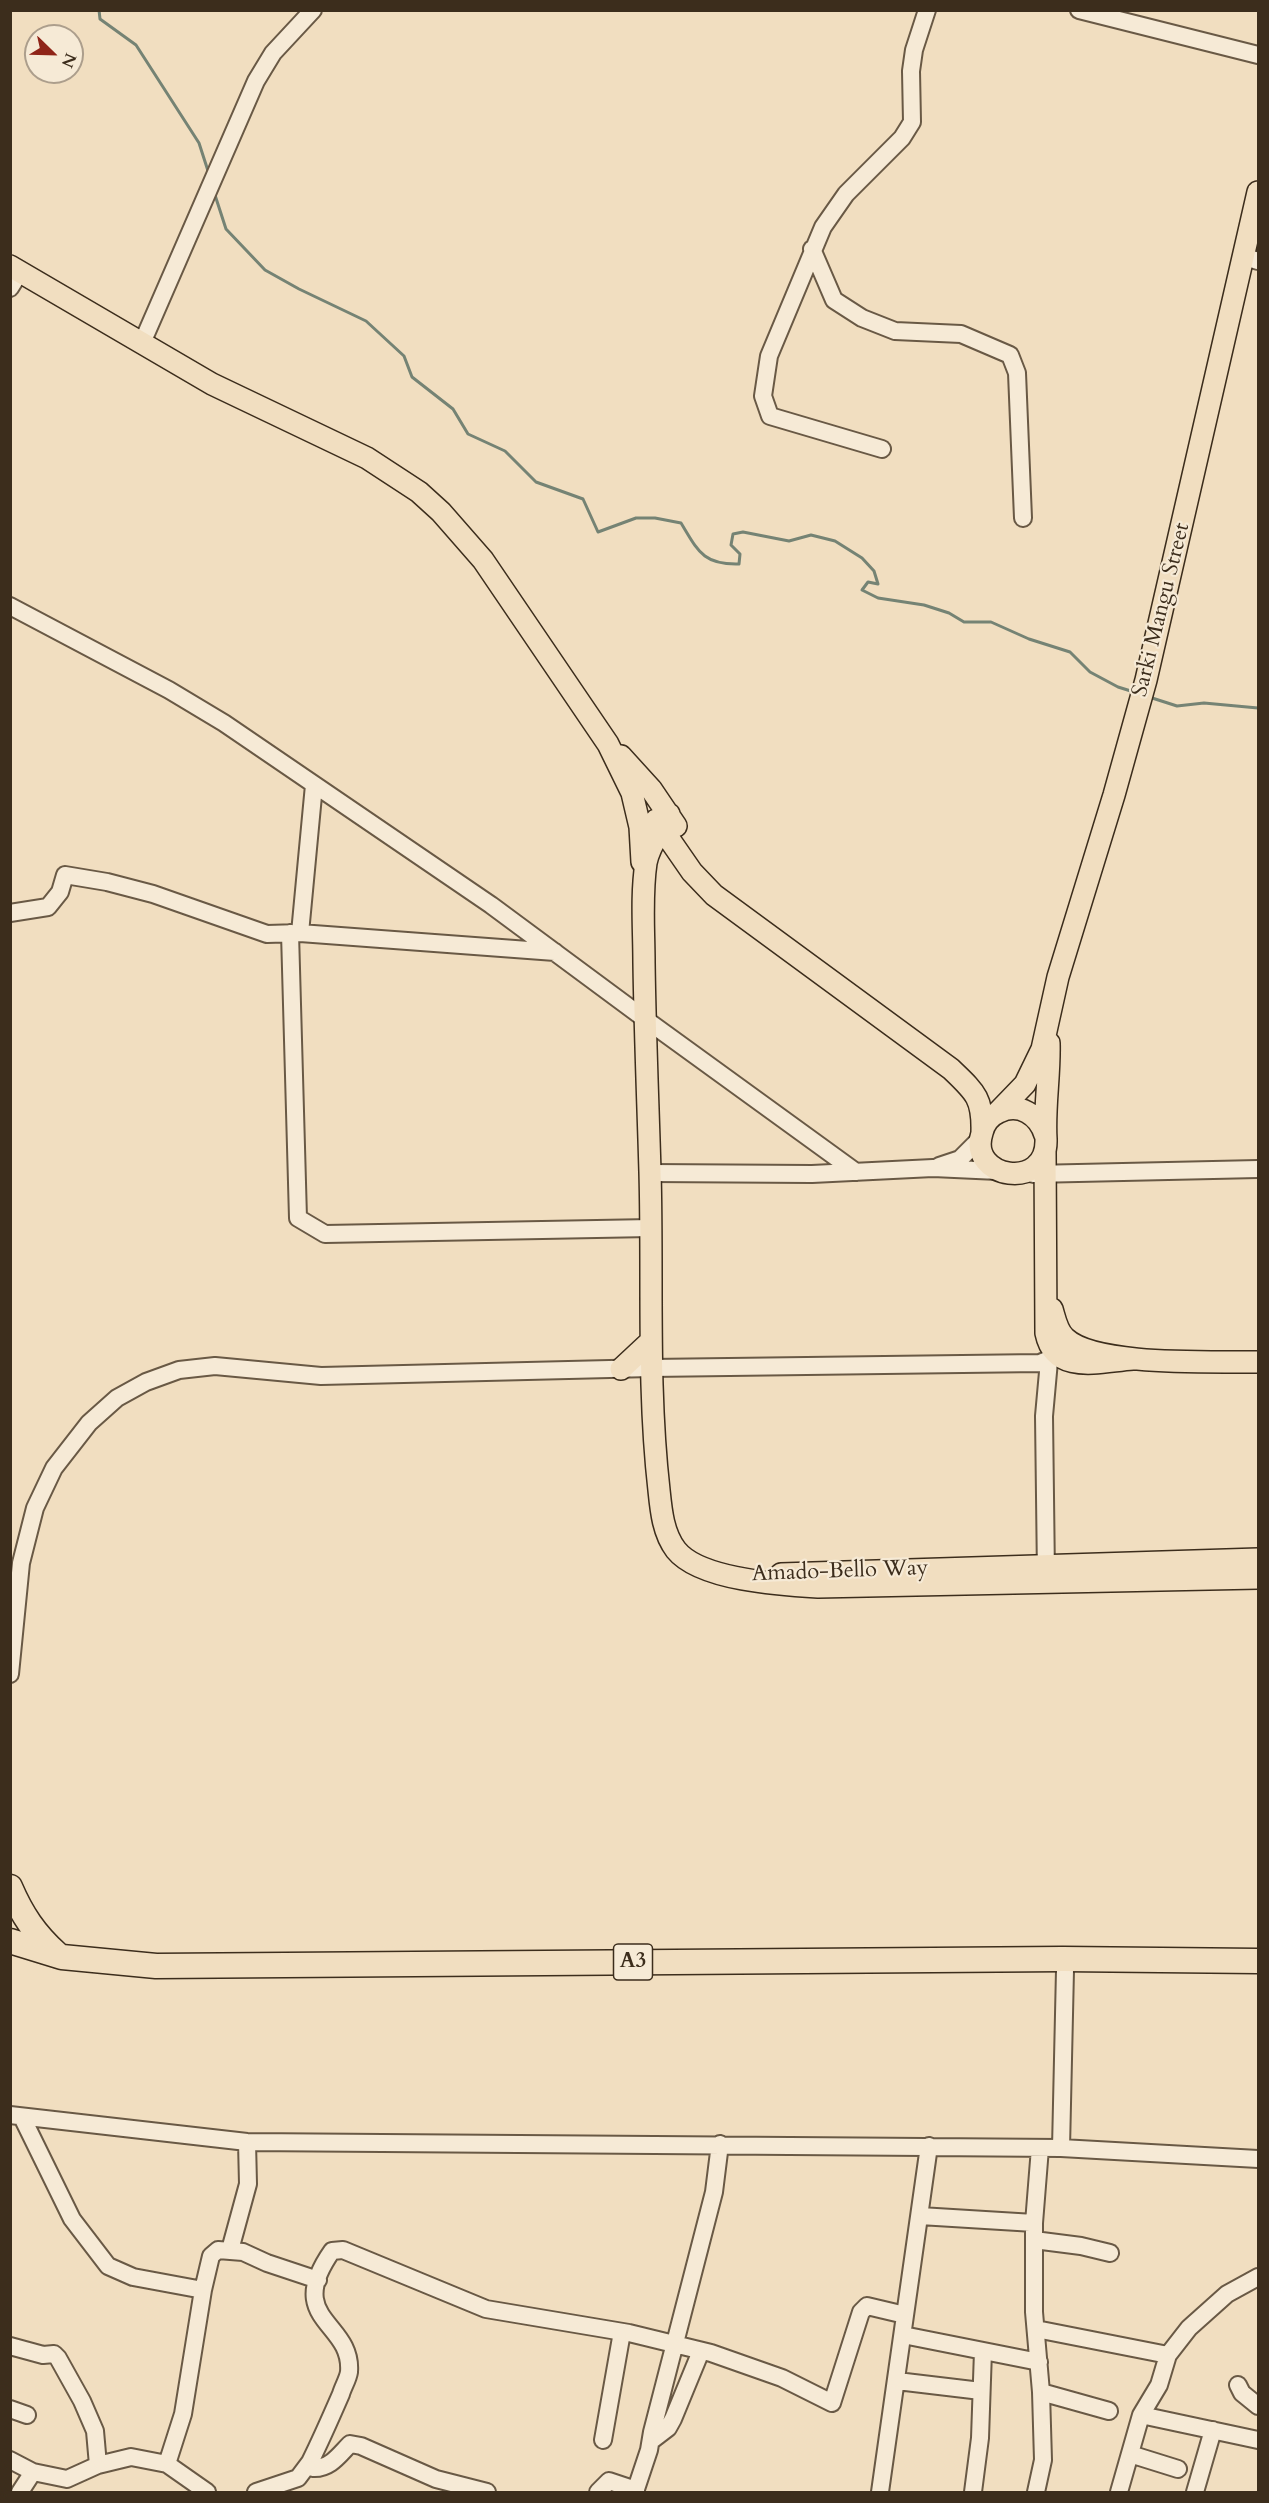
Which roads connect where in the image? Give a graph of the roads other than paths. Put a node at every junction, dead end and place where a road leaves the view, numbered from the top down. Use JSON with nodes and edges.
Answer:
{"nodes":[{"id":1,"x":313,"y":10,"type":"edge"},
{"id":2,"x":927,"y":10,"type":"edge"},
{"id":3,"x":1079,"y":10,"type":"edge"},
{"id":4,"x":297,"y":18,"type":"edge"},
{"id":5,"x":1258,"y":55,"type":"edge"},
{"id":6,"x":1258,"y":192,"type":"edge"},
{"id":7,"x":812,"y":249,"type":"junction"},
{"id":8,"x":1252,"y":259,"type":"edge"},
{"id":9,"x":14,"y":275,"type":"edge"},
{"id":10,"x":142,"y":343,"type":"junction"},
{"id":11,"x":882,"y":450,"type":"dead end"},
{"id":12,"x":1023,"y":518,"type":"dead end"},
{"id":13,"x":10,"y":606,"type":"edge"},
{"id":14,"x":608,"y":744,"type":"junction"},
{"id":15,"x":620,"y":767,"type":"junction"},
{"id":16,"x":314,"y":785,"type":"junction"},
{"id":17,"x":665,"y":822,"type":"junction"},
{"id":18,"x":643,"y":893,"type":"junction"},
{"id":19,"x":10,"y":913,"type":"edge"},
{"id":20,"x":295,"y":933,"type":"junction"},
{"id":21,"x":555,"y":952,"type":"junction"},
{"id":22,"x":645,"y":1020,"type":"junction"},
{"id":23,"x":1048,"y":1024,"type":"junction"},
{"id":24,"x":951,"y":1070,"type":"junction"},
{"id":25,"x":1010,"y":1108,"type":"junction"},
{"id":26,"x":981,"y":1135,"type":"junction"},
{"id":27,"x":1045,"y":1141,"type":"junction"},
{"id":28,"x":933,"y":1168,"type":"junction"},
{"id":29,"x":1258,"y":1169,"type":"edge"},
{"id":30,"x":856,"y":1172,"type":"junction"},
{"id":31,"x":650,"y":1173,"type":"junction"},
{"id":32,"x":1009,"y":1173,"type":"junction"},
{"id":33,"x":1046,"y":1173,"type":"junction"},
{"id":34,"x":1045,"y":1219,"type":"junction"},
{"id":35,"x":651,"y":1228,"type":"junction"},
{"id":36,"x":651,"y":1341,"type":"junction"},
{"id":37,"x":1057,"y":1352,"type":"junction"},
{"id":38,"x":1258,"y":1362,"type":"edge"},
{"id":39,"x":651,"y":1368,"type":"junction"},
{"id":40,"x":621,"y":1369,"type":"junction"},
{"id":41,"x":1258,"y":1559,"type":"edge"},
{"id":42,"x":1046,"y":1574,"type":"junction"},
{"id":43,"x":1258,"y":1578,"type":"edge"},
{"id":44,"x":15,"y":1583,"type":"edge"},
{"id":45,"x":10,"y":1674,"type":"edge"},
{"id":46,"x":10,"y":1887,"type":"edge"},
{"id":47,"x":10,"y":1941,"type":"edge"},
{"id":48,"x":10,"y":1954,"type":"edge"},
{"id":49,"x":62,"y":1957,"type":"junction"},
{"id":50,"x":1258,"y":1961,"type":"edge"},
{"id":51,"x":1065,"y":1970,"type":"junction"},
{"id":52,"x":1258,"y":1970,"type":"edge"},
{"id":53,"x":16,"y":2116,"type":"edge"},
{"id":54,"x":247,"y":2142,"type":"junction"},
{"id":55,"x":720,"y":2144,"type":"junction"},
{"id":56,"x":929,"y":2146,"type":"junction"},
{"id":57,"x":1040,"y":2148,"type":"junction"},
{"id":58,"x":1061,"y":2148,"type":"junction"},
{"id":59,"x":1258,"y":2159,"type":"edge"},
{"id":60,"x":920,"y":2216,"type":"junction"},
{"id":61,"x":1034,"y":2232,"type":"junction"},
{"id":62,"x":230,"y":2250,"type":"junction"},
{"id":63,"x":1110,"y":2253,"type":"dead end"},
{"id":64,"x":1258,"y":2277,"type":"edge"},
{"id":65,"x":318,"y":2280,"type":"junction"},
{"id":66,"x":202,"y":2290,"type":"junction"},
{"id":67,"x":905,"y":2315,"type":"junction"},
{"id":68,"x":1036,"y":2329,"type":"junction"},
{"id":69,"x":622,"y":2332,"type":"junction"},
{"id":70,"x":903,"y":2335,"type":"junction"},
{"id":71,"x":674,"y":2344,"type":"junction"},
{"id":72,"x":10,"y":2346,"type":"edge"},
{"id":73,"x":701,"y":2351,"type":"junction"},
{"id":74,"x":983,"y":2351,"type":"junction"},
{"id":75,"x":1168,"y":2355,"type":"junction"},
{"id":76,"x":1038,"y":2362,"type":"junction"},
{"id":77,"x":897,"y":2381,"type":"junction"},
{"id":78,"x":1238,"y":2385,"type":"dead end"},
{"id":79,"x":981,"y":2391,"type":"junction"},
{"id":80,"x":1041,"y":2392,"type":"junction"},
{"id":81,"x":1258,"y":2406,"type":"edge"},
{"id":82,"x":10,"y":2409,"type":"edge"},
{"id":83,"x":1109,"y":2411,"type":"dead end"},
{"id":84,"x":27,"y":2415,"type":"dead end"},
{"id":85,"x":1142,"y":2415,"type":"junction"},
{"id":86,"x":1213,"y":2430,"type":"junction"},
{"id":87,"x":603,"y":2440,"type":"dead end"},
{"id":88,"x":1258,"y":2440,"type":"edge"},
{"id":89,"x":651,"y":2441,"type":"junction"},
{"id":90,"x":1130,"y":2454,"type":"junction"},
{"id":91,"x":10,"y":2460,"type":"edge"},
{"id":92,"x":310,"y":2462,"type":"junction"},
{"id":93,"x":167,"y":2464,"type":"junction"},
{"id":94,"x":98,"y":2465,"type":"junction"},
{"id":95,"x":1178,"y":2469,"type":"dead end"},
{"id":96,"x":33,"y":2472,"type":"junction"},
{"id":97,"x":636,"y":2491,"type":"edge"},
{"id":98,"x":20,"y":2493,"type":"edge"},
{"id":99,"x":207,"y":2493,"type":"edge"},
{"id":100,"x":256,"y":2493,"type":"edge"},
{"id":101,"x":487,"y":2493,"type":"edge"},
{"id":102,"x":598,"y":2493,"type":"edge"},
{"id":103,"x":880,"y":2493,"type":"edge"},
{"id":104,"x":974,"y":2493,"type":"edge"},
{"id":105,"x":1036,"y":2493,"type":"edge"},
{"id":106,"x":1119,"y":2493,"type":"edge"},
{"id":107,"x":1195,"y":2493,"type":"edge"}],
"edges":[{"from":1,"to":4,"type":"street"},
{"from":2,"to":7,"type":"street"},
{"from":3,"to":5,"type":"street"},
{"from":4,"to":10,"type":"street"},
{"from":6,"to":8,"type":"main road","name":"Sarki Mangu Street"},
{"from":7,"to":11,"type":"street"},
{"from":7,"to":12,"type":"street"},
{"from":8,"to":23,"type":"main road","name":"Sarki Mangu Street"},
{"from":9,"to":10,"type":"main road"},
{"from":10,"to":14,"type":"main road"},
{"from":13,"to":16,"type":"street"},
{"from":14,"to":15,"type":"main road"},
{"from":14,"to":17,"type":"main road"},
{"from":15,"to":17,"type":"main road"},
{"from":15,"to":18,"type":"main road"},
{"from":16,"to":20,"type":"street"},
{"from":16,"to":21,"type":"street"},
{"from":17,"to":18,"type":"main road"},
{"from":17,"to":24,"type":"main road"},
{"from":18,"to":22,"type":"main road","name":"Amado-Bello Way"},
{"from":19,"to":20,"type":"street"},
{"from":20,"to":21,"type":"street"},
{"from":20,"to":35,"type":"street"},
{"from":21,"to":22,"type":"street"},
{"from":22,"to":30,"type":"street"},
{"from":22,"to":31,"type":"main road","name":"Amado-Bello Way"},
{"from":23,"to":25,"type":"main road"},
{"from":23,"to":27,"type":"main road"},
{"from":24,"to":25,"type":"main road"},
{"from":24,"to":26,"type":"main road"},
{"from":25,"to":26,"type":"main road"},
{"from":25,"to":27,"type":"main road"},
{"from":26,"to":28,"type":"street"},
{"from":26,"to":32,"type":"main road"},
{"from":27,"to":32,"type":"main road"},
{"from":27,"to":33,"type":"main road"},
{"from":28,"to":30,"type":"street"},
{"from":28,"to":32,"type":"street"},
{"from":29,"to":33,"type":"street"},
{"from":30,"to":31,"type":"street"},
{"from":31,"to":35,"type":"main road","name":"Amado-Bello Way"},
{"from":32,"to":33,"type":"street"},
{"from":32,"to":34,"type":"main road"},
{"from":33,"to":34,"type":"main road"},
{"from":34,"to":37,"type":"main road"},
{"from":35,"to":36,"type":"main road","name":"Amado-Bello Way"},
{"from":36,"to":39,"type":"main road","name":"Amado-Bello Way"},
{"from":36,"to":40,"type":"main road"},
{"from":37,"to":38,"type":"main road"},
{"from":37,"to":39,"type":"street"},
{"from":37,"to":42,"type":"street"},
{"from":39,"to":40,"type":"street"},
{"from":39,"to":42,"type":"main road","name":"Amado-Bello Way"},
{"from":40,"to":44,"type":"street"},
{"from":41,"to":42,"type":"main road","name":"Amado-Bello Way"},
{"from":42,"to":43,"type":"main road","name":"Amado-Bello Way"},
{"from":44,"to":45,"type":"street"},
{"from":46,"to":49,"type":"highway"},
{"from":47,"to":49,"type":"highway","number":"A3"},
{"from":48,"to":51,"type":"highway","number":"A3"},
{"from":49,"to":50,"type":"highway","number":"A3"},
{"from":51,"to":52,"type":"highway","number":"A3"},
{"from":51,"to":58,"type":"street"},
{"from":53,"to":54,"type":"street"},
{"from":53,"to":66,"type":"street"},
{"from":54,"to":55,"type":"street"},
{"from":54,"to":62,"type":"street"},
{"from":55,"to":56,"type":"street"},
{"from":55,"to":71,"type":"street"},
{"from":56,"to":57,"type":"street"},
{"from":56,"to":60,"type":"street"},
{"from":57,"to":58,"type":"street"},
{"from":57,"to":61,"type":"street"},
{"from":58,"to":59,"type":"street"},
{"from":60,"to":61,"type":"street"},
{"from":60,"to":67,"type":"street"},
{"from":61,"to":63,"type":"street"},
{"from":61,"to":68,"type":"street"},
{"from":62,"to":65,"type":"street"},
{"from":62,"to":66,"type":"street"},
{"from":64,"to":75,"type":"street"},
{"from":65,"to":69,"type":"street"},
{"from":65,"to":92,"type":"street"},
{"from":66,"to":93,"type":"street"},
{"from":67,"to":70,"type":"street"},
{"from":67,"to":73,"type":"street"},
{"from":68,"to":75,"type":"street"},
{"from":68,"to":76,"type":"street"},
{"from":69,"to":71,"type":"street"},
{"from":69,"to":87,"type":"street"},
{"from":70,"to":74,"type":"street"},
{"from":70,"to":77,"type":"street"},
{"from":71,"to":73,"type":"street"},
{"from":71,"to":89,"type":"street"},
{"from":72,"to":94,"type":"street"},
{"from":73,"to":89,"type":"street"},
{"from":74,"to":76,"type":"street"},
{"from":74,"to":79,"type":"street"},
{"from":75,"to":85,"type":"street"},
{"from":76,"to":80,"type":"street"},
{"from":77,"to":79,"type":"street"},
{"from":77,"to":103,"type":"street"},
{"from":78,"to":81,"type":"street"},
{"from":79,"to":104,"type":"street"},
{"from":80,"to":83,"type":"street"},
{"from":80,"to":105,"type":"street"},
{"from":82,"to":84,"type":"street"},
{"from":85,"to":86,"type":"street"},
{"from":85,"to":90,"type":"street"},
{"from":86,"to":88,"type":"street"},
{"from":86,"to":107,"type":"street"},
{"from":89,"to":97,"type":"street"},
{"from":90,"to":95,"type":"street"},
{"from":90,"to":106,"type":"street"},
{"from":91,"to":96,"type":"street"},
{"from":92,"to":100,"type":"street"},
{"from":92,"to":101,"type":"street"},
{"from":93,"to":94,"type":"street"},
{"from":93,"to":99,"type":"street"},
{"from":94,"to":96,"type":"street"},
{"from":96,"to":98,"type":"street"},
{"from":97,"to":102,"type":"street"}]}
